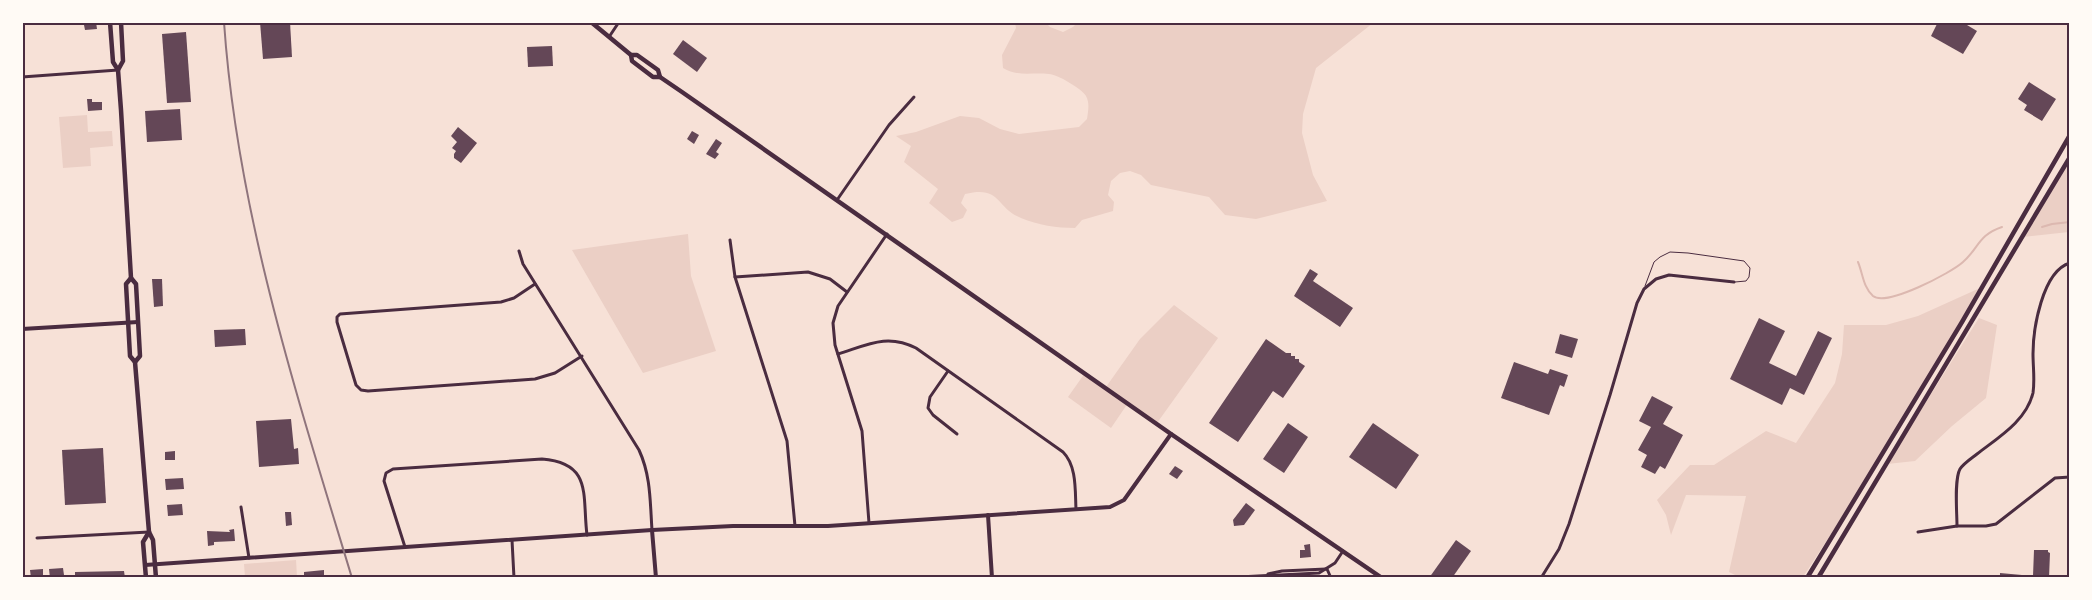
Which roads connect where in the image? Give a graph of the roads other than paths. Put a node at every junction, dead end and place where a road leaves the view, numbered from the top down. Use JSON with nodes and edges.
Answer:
{"nodes":[{"id":1,"x":110,"y":22,"type":"edge"},
{"id":2,"x":121,"y":22,"type":"edge"},
{"id":3,"x":591,"y":22,"type":"edge"},
{"id":4,"x":619,"y":22,"type":"edge"},
{"id":5,"x":609,"y":37,"type":"junction"},
{"id":6,"x":631,"y":55,"type":"junction"},
{"id":7,"x":118,"y":70,"type":"junction"},
{"id":8,"x":22,"y":77,"type":"edge"},
{"id":9,"x":660,"y":77,"type":"junction"},
{"id":10,"x":914,"y":97,"type":"dead end"},
{"id":11,"x":2070,"y":135,"type":"edge"},
{"id":12,"x":2070,"y":157,"type":"edge"},
{"id":13,"x":837,"y":200,"type":"junction"},
{"id":14,"x":887,"y":234,"type":"junction"},
{"id":15,"x":730,"y":240,"type":"dead end"},
{"id":16,"x":519,"y":251,"type":"dead end"},
{"id":17,"x":2070,"y":263,"type":"edge"},
{"id":18,"x":734,"y":277,"type":"junction"},
{"id":19,"x":131,"y":278,"type":"junction"},
{"id":20,"x":1734,"y":282,"type":"joint"},
{"id":21,"x":536,"y":284,"type":"junction"},
{"id":22,"x":1644,"y":289,"type":"junction"},
{"id":23,"x":847,"y":292,"type":"junction"},
{"id":24,"x":138,"y":322,"type":"junction"},
{"id":25,"x":128,"y":323,"type":"junction"},
{"id":26,"x":22,"y":329,"type":"edge"},
{"id":27,"x":838,"y":354,"type":"junction"},
{"id":28,"x":582,"y":356,"type":"junction"},
{"id":29,"x":136,"y":362,"type":"junction"},
{"id":30,"x":948,"y":371,"type":"junction"},
{"id":31,"x":957,"y":434,"type":"dead end"},
{"id":32,"x":1171,"y":434,"type":"junction"},
{"id":33,"x":2070,"y":477,"type":"edge"},
{"id":34,"x":241,"y":507,"type":"dead end"},
{"id":35,"x":1076,"y":509,"type":"junction"},
{"id":36,"x":988,"y":515,"type":"junction"},
{"id":37,"x":869,"y":523,"type":"junction"},
{"id":38,"x":795,"y":526,"type":"junction"},
{"id":39,"x":1957,"y":526,"type":"junction"},
{"id":40,"x":652,"y":530,"type":"junction"},
{"id":41,"x":149,"y":532,"type":"junction"},
{"id":42,"x":1918,"y":532,"type":"dead end"},
{"id":43,"x":587,"y":535,"type":"junction"},
{"id":44,"x":37,"y":538,"type":"dead end"},
{"id":45,"x":512,"y":540,"type":"junction"},
{"id":46,"x":405,"y":547,"type":"junction"},
{"id":47,"x":1343,"y":551,"type":"junction"},
{"id":48,"x":249,"y":558,"type":"junction"},
{"id":49,"x":155,"y":564,"type":"junction"},
{"id":50,"x":145,"y":565,"type":"junction"},
{"id":51,"x":1327,"y":570,"type":"junction"},
{"id":52,"x":146,"y":578,"type":"edge"},
{"id":53,"x":156,"y":578,"type":"edge"},
{"id":54,"x":514,"y":578,"type":"edge"},
{"id":55,"x":656,"y":578,"type":"edge"},
{"id":56,"x":992,"y":578,"type":"edge"},
{"id":57,"x":1220,"y":578,"type":"edge"},
{"id":58,"x":1331,"y":578,"type":"edge"},
{"id":59,"x":1382,"y":578,"type":"edge"},
{"id":60,"x":1541,"y":578,"type":"edge"},
{"id":61,"x":1807,"y":578,"type":"edge"},
{"id":62,"x":1818,"y":578,"type":"edge"}],
"edges":[{"from":1,"to":7,"type":"main road"},
{"from":2,"to":7,"type":"main road"},
{"from":3,"to":5,"type":"main road"},
{"from":4,"to":5,"type":"street"},
{"from":5,"to":6,"type":"main road"},
{"from":6,"to":9,"type":"main road"},
{"from":6,"to":9,"type":"main road"},
{"from":7,"to":8,"type":"street"},
{"from":7,"to":19,"type":"main road"},
{"from":9,"to":13,"type":"main road"},
{"from":10,"to":13,"type":"street"},
{"from":11,"to":61,"type":"main road"},
{"from":12,"to":62,"type":"main road"},
{"from":13,"to":14,"type":"main road"},
{"from":14,"to":23,"type":"street"},
{"from":14,"to":32,"type":"main road"},
{"from":15,"to":18,"type":"street"},
{"from":16,"to":21,"type":"street"},
{"from":17,"to":39,"type":"street"},
{"from":18,"to":23,"type":"street"},
{"from":18,"to":38,"type":"street"},
{"from":19,"to":24,"type":"main road"},
{"from":19,"to":25,"type":"main road"},
{"from":20,"to":22,"type":"street"},
{"from":20,"to":22,"type":"lane"},
{"from":21,"to":28,"type":"street"},
{"from":21,"to":28,"type":"street"},
{"from":22,"to":60,"type":"street"},
{"from":23,"to":27,"type":"street"},
{"from":24,"to":25,"type":"street"},
{"from":24,"to":29,"type":"main road"},
{"from":25,"to":26,"type":"street"},
{"from":25,"to":29,"type":"main road"},
{"from":27,"to":30,"type":"street"},
{"from":27,"to":37,"type":"street"},
{"from":28,"to":40,"type":"street"},
{"from":29,"to":41,"type":"main road"},
{"from":30,"to":31,"type":"street"},
{"from":30,"to":35,"type":"street"},
{"from":32,"to":35,"type":"street"},
{"from":32,"to":47,"type":"main road"},
{"from":33,"to":39,"type":"street"},
{"from":34,"to":48,"type":"street"},
{"from":35,"to":36,"type":"street"},
{"from":36,"to":37,"type":"street"},
{"from":36,"to":56,"type":"street"},
{"from":37,"to":38,"type":"street"},
{"from":38,"to":40,"type":"street"},
{"from":39,"to":42,"type":"street"},
{"from":40,"to":43,"type":"street"},
{"from":40,"to":55,"type":"street"},
{"from":41,"to":44,"type":"street"},
{"from":41,"to":49,"type":"main road"},
{"from":41,"to":50,"type":"main road"},
{"from":43,"to":45,"type":"street"},
{"from":43,"to":46,"type":"street"},
{"from":45,"to":46,"type":"street"},
{"from":45,"to":54,"type":"street"},
{"from":46,"to":48,"type":"street"},
{"from":47,"to":51,"type":"street"},
{"from":47,"to":59,"type":"main road"},
{"from":48,"to":49,"type":"street"},
{"from":49,"to":50,"type":"street"},
{"from":49,"to":53,"type":"main road"},
{"from":50,"to":52,"type":"main road"},
{"from":51,"to":57,"type":"street"},
{"from":51,"to":58,"type":"street"}]}
